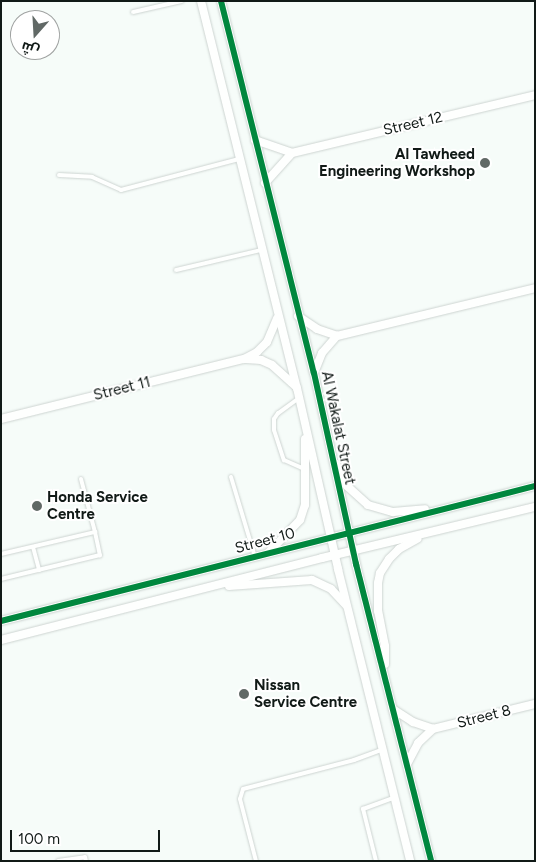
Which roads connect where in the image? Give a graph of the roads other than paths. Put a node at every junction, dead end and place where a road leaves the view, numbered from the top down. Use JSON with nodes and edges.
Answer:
{"nodes":[{"id":1,"x":182,"y":1,"type":"edge"},
{"id":2,"x":201,"y":1,"type":"edge"},
{"id":3,"x":221,"y":1,"type":"edge"},
{"id":4,"x":133,"y":12,"type":"dead end"},
{"id":5,"x":535,"y":95,"type":"edge"},
{"id":6,"x":255,"y":140,"type":"junction"},
{"id":7,"x":292,"y":153,"type":"junction"},
{"id":8,"x":239,"y":159,"type":"junction"},
{"id":9,"x":59,"y":175,"type":"dead end"},
{"id":10,"x":265,"y":183,"type":"junction"},
{"id":11,"x":261,"y":250,"type":"junction"},
{"id":12,"x":176,"y":270,"type":"dead end"},
{"id":13,"x":535,"y":288,"type":"edge"},
{"id":14,"x":298,"y":315,"type":"junction"},
{"id":15,"x":278,"y":316,"type":"junction"},
{"id":16,"x":337,"y":336,"type":"junction"},
{"id":17,"x":244,"y":359,"type":"junction"},
{"id":18,"x":314,"y":373,"type":"junction"},
{"id":19,"x":297,"y":388,"type":"junction"},
{"id":20,"x":299,"y":398,"type":"junction"},
{"id":21,"x":1,"y":420,"type":"edge"},
{"id":22,"x":306,"y":430,"type":"junction"},
{"id":23,"x":330,"y":455,"type":"junction"},
{"id":24,"x":304,"y":469,"type":"junction"},
{"id":25,"x":231,"y":477,"type":"dead end"},
{"id":26,"x":81,"y":479,"type":"dead end"},
{"id":27,"x":535,"y":486,"type":"edge"},
{"id":28,"x":449,"y":507,"type":"junction"},
{"id":29,"x":535,"y":507,"type":"edge"},
{"id":30,"x":94,"y":532,"type":"junction"},
{"id":31,"x":349,"y":533,"type":"junction"},
{"id":32,"x":428,"y":533,"type":"junction"},
{"id":33,"x":331,"y":537,"type":"junction"},
{"id":34,"x":33,"y":547,"type":"junction"},
{"id":35,"x":353,"y":551,"type":"junction"},
{"id":36,"x":1,"y":554,"type":"edge"},
{"id":37,"x":266,"y":555,"type":"junction"},
{"id":38,"x":335,"y":555,"type":"junction"},
{"id":39,"x":256,"y":557,"type":"junction"},
{"id":40,"x":38,"y":570,"type":"junction"},
{"id":41,"x":1,"y":579,"type":"edge"},
{"id":42,"x":215,"y":587,"type":"junction"},
{"id":43,"x":348,"y":606,"type":"junction"},
{"id":44,"x":1,"y":621,"type":"edge"},
{"id":45,"x":1,"y":640,"type":"edge"},
{"id":46,"x":386,"y":678,"type":"junction"},
{"id":47,"x":535,"y":704,"type":"edge"},
{"id":48,"x":393,"y":709,"type":"junction"},
{"id":49,"x":434,"y":729,"type":"junction"},
{"id":50,"x":382,"y":750,"type":"junction"},
{"id":51,"x":407,"y":764,"type":"junction"},
{"id":52,"x":394,"y":798,"type":"junction"},
{"id":53,"x":58,"y":861,"type":"edge"},
{"id":54,"x":86,"y":861,"type":"edge"},
{"id":55,"x":256,"y":861,"type":"edge"},
{"id":56,"x":376,"y":861,"type":"edge"},
{"id":57,"x":410,"y":861,"type":"edge"},
{"id":58,"x":432,"y":861,"type":"edge"}],
"edges":[{"from":1,"to":4,"type":"lane"},
{"from":2,"to":8,"type":"street","name":"Al Wakalat Street"},
{"from":3,"to":6,"type":"street","name":"Al Wakalat Street"},
{"from":5,"to":7,"type":"street","name":"Street 12"},
{"from":6,"to":7,"type":"street"},
{"from":6,"to":10,"type":"street","name":"Al Wakalat Street"},
{"from":7,"to":10,"type":"street"},
{"from":8,"to":9,"type":"lane"},
{"from":8,"to":11,"type":"street","name":"Al Wakalat Street"},
{"from":10,"to":14,"type":"street","name":"Al Wakalat Street"},
{"from":11,"to":12,"type":"lane"},
{"from":11,"to":15,"type":"street","name":"Al Wakalat Street"},
{"from":13,"to":16,"type":"street"},
{"from":14,"to":16,"type":"street"},
{"from":14,"to":18,"type":"street","name":"Al Wakalat Street"},
{"from":15,"to":17,"type":"street","name":"Street 11"},
{"from":15,"to":19,"type":"street","name":"Al Wakalat Street"},
{"from":16,"to":18,"type":"street"},
{"from":17,"to":19,"type":"street","name":"Street 11"},
{"from":17,"to":21,"type":"street","name":"Street 11"},
{"from":18,"to":23,"type":"street","name":"Al Wakalat Street"},
{"from":19,"to":20,"type":"street","name":"Al Wakalat Street"},
{"from":20,"to":22,"type":"street","name":"Al Wakalat Street"},
{"from":20,"to":24,"type":"lane"},
{"from":22,"to":24,"type":"street"},
{"from":22,"to":33,"type":"street","name":"Al Wakalat Street"},
{"from":23,"to":28,"type":"street","name":"Street 10"},
{"from":23,"to":31,"type":"street","name":"Al Wakalat Street"},
{"from":24,"to":37,"type":"street"},
{"from":25,"to":39,"type":"lane"},
{"from":26,"to":30,"type":"lane"},
{"from":27,"to":28,"type":"street","name":"Street 10"},
{"from":28,"to":31,"type":"street","name":"Street 10"},
{"from":29,"to":32,"type":"street","name":"Street 10"},
{"from":30,"to":34,"type":"lane"},
{"from":30,"to":40,"type":"lane"},
{"from":31,"to":33,"type":"street","name":"Street 10"},
{"from":31,"to":35,"type":"street","name":"Al Wakalat Street"},
{"from":32,"to":35,"type":"street","name":"Street 10"},
{"from":32,"to":46,"type":"street"},
{"from":33,"to":37,"type":"street","name":"Street 10"},
{"from":33,"to":38,"type":"street","name":"Al Wakalat Street"},
{"from":34,"to":36,"type":"lane"},
{"from":34,"to":40,"type":"lane"},
{"from":35,"to":38,"type":"street","name":"Street 10"},
{"from":35,"to":46,"type":"street","name":"Al Wakalat Street"},
{"from":37,"to":39,"type":"street","name":"Street 10"},
{"from":38,"to":42,"type":"street","name":"Street 10"},
{"from":38,"to":43,"type":"street","name":"Al Wakalat Street"},
{"from":39,"to":44,"type":"street","name":"Street 10"},
{"from":40,"to":41,"type":"lane"},
{"from":42,"to":43,"type":"street","name":"Street 10"},
{"from":42,"to":45,"type":"street","name":"Street 10"},
{"from":43,"to":50,"type":"street","name":"Al Wakalat Street"},
{"from":46,"to":48,"type":"street","name":"Al Wakalat Street"},
{"from":47,"to":49,"type":"street","name":"Street 8"},
{"from":48,"to":49,"type":"street"},
{"from":48,"to":51,"type":"street","name":"Al Wakalat Street"},
{"from":49,"to":51,"type":"street"},
{"from":50,"to":52,"type":"street","name":"Al Wakalat Street"},
{"from":50,"to":55,"type":"lane"},
{"from":51,"to":58,"type":"street","name":"Al Wakalat Street"},
{"from":52,"to":56,"type":"lane"},
{"from":52,"to":57,"type":"street","name":"Al Wakalat Street"},
{"from":53,"to":54,"type":"lane"}]}
